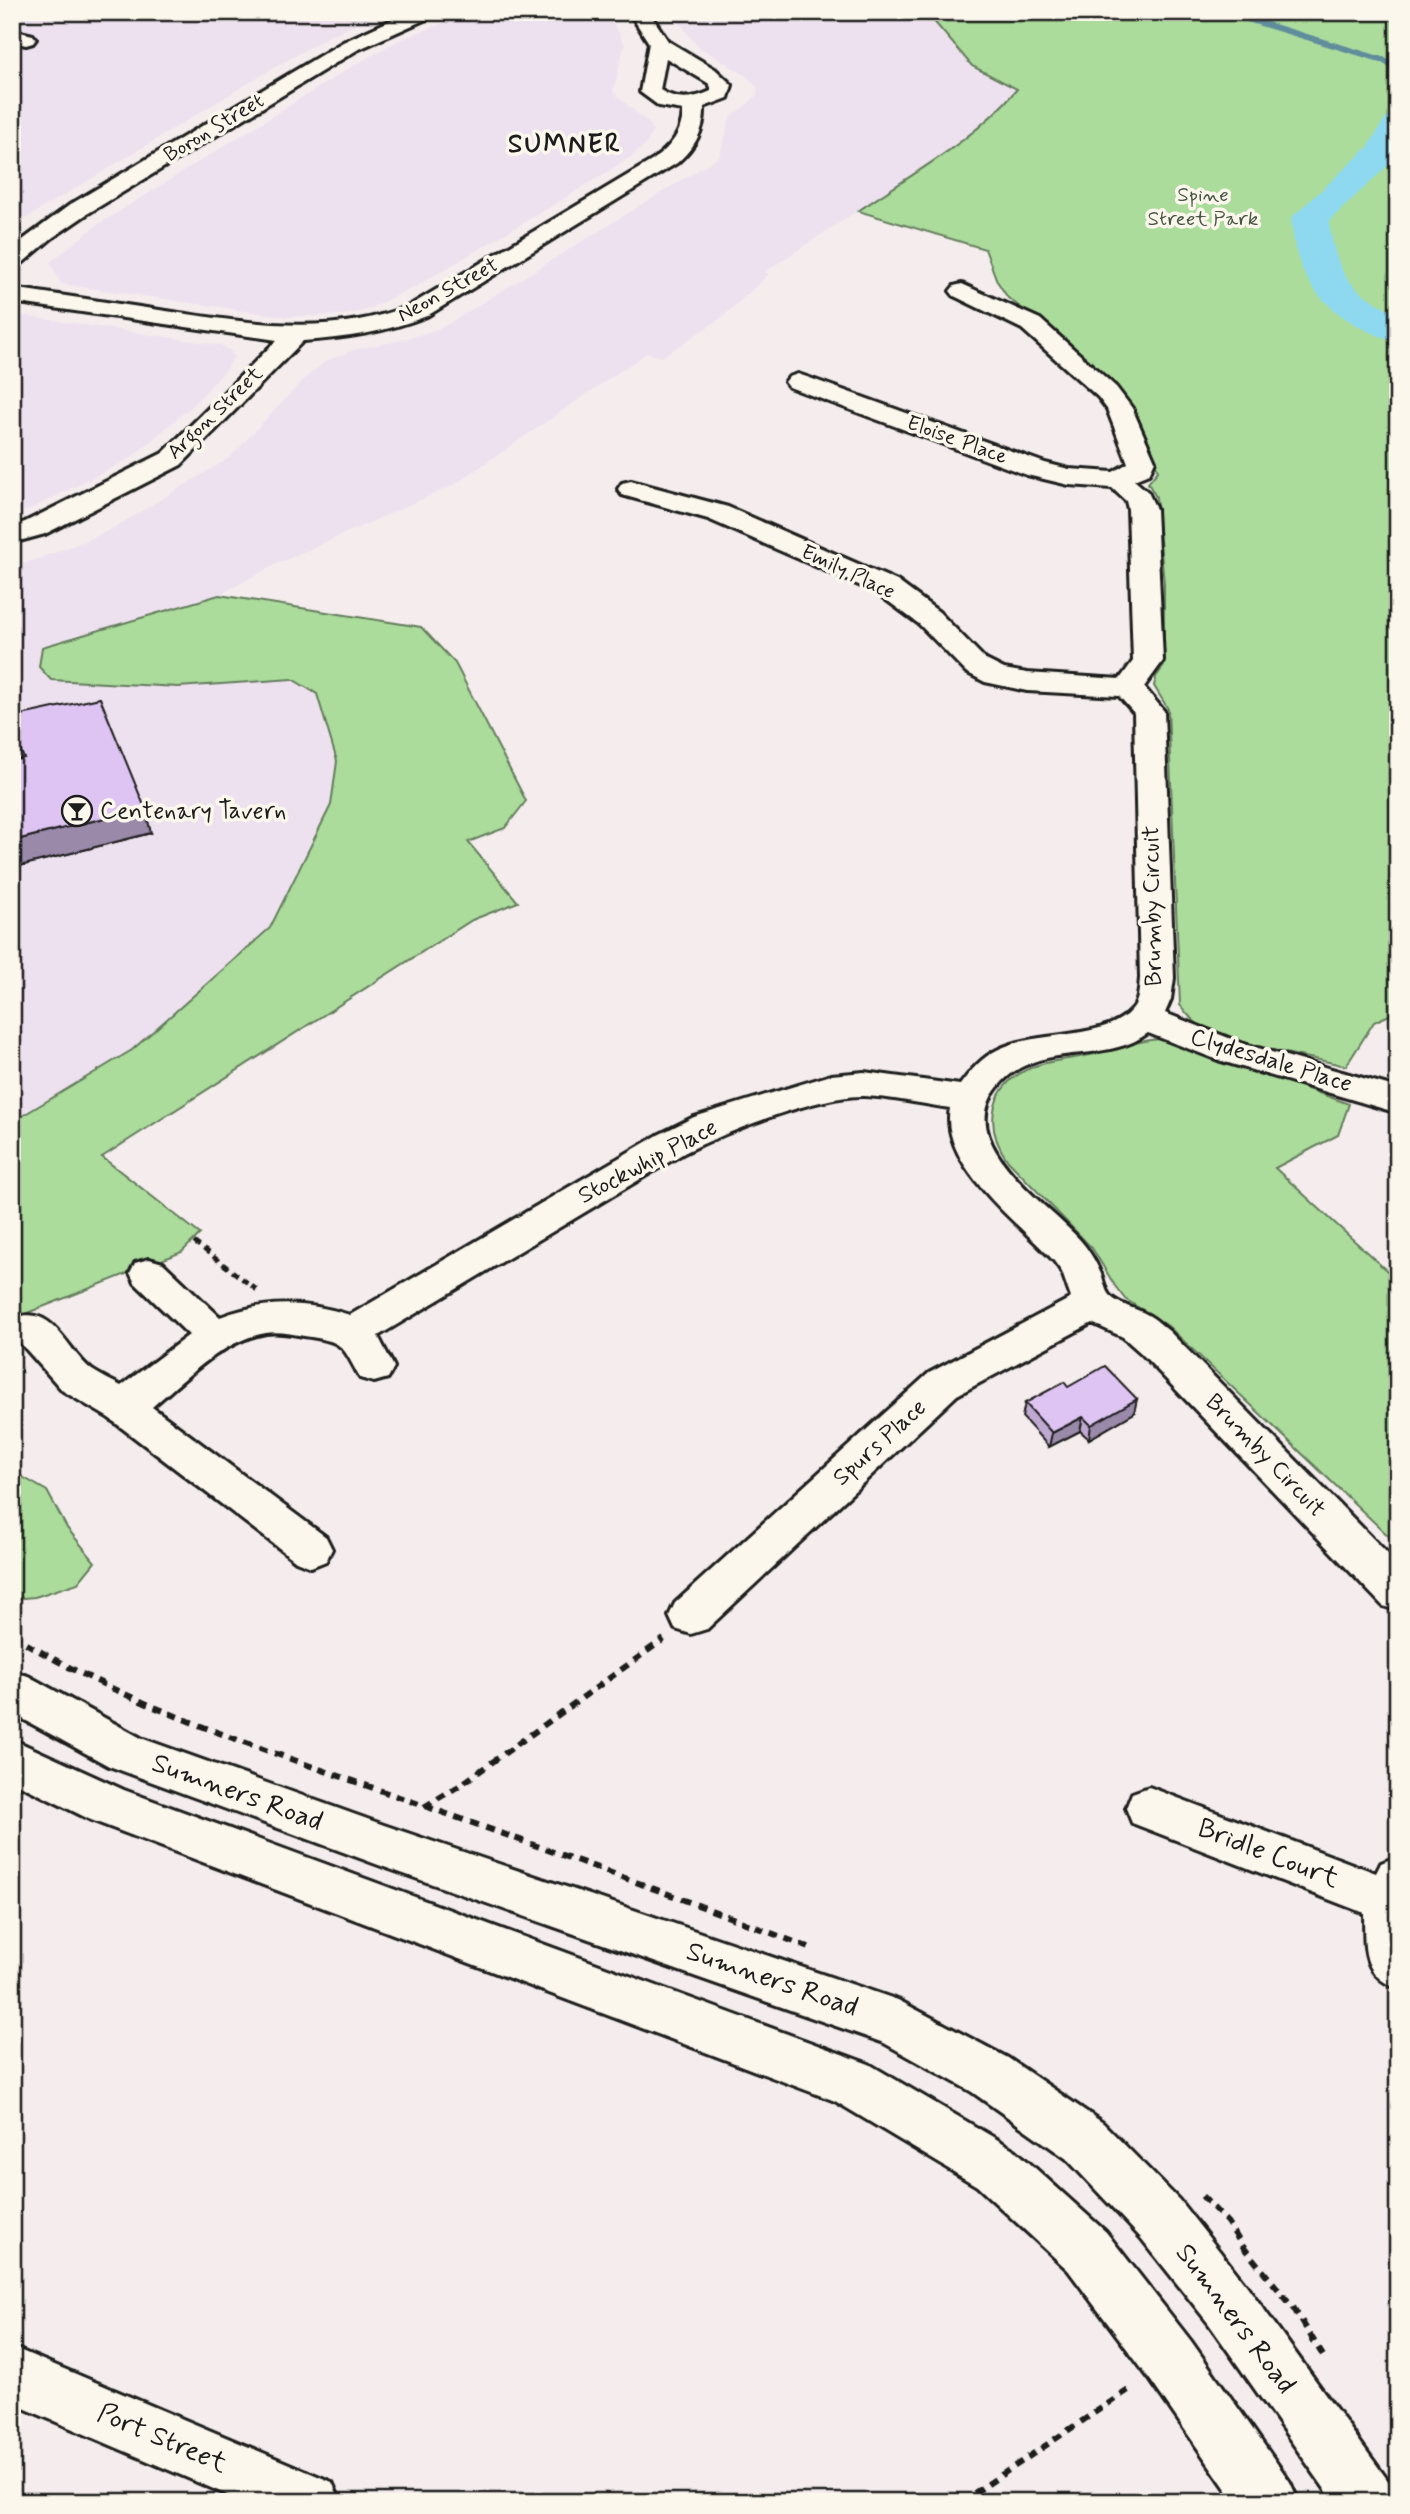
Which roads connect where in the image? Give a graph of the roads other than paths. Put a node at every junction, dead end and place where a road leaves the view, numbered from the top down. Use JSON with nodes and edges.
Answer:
{"nodes":[{"id":1,"x":426,"y":12,"type":"edge"},
{"id":2,"x":639,"y":12,"type":"edge"},
{"id":3,"x":659,"y":42,"type":"junction"},
{"id":4,"x":693,"y":104,"type":"junction"},
{"id":5,"x":12,"y":260,"type":"edge"},
{"id":6,"x":962,"y":291,"type":"dead end"},
{"id":7,"x":12,"y":295,"type":"edge"},
{"id":8,"x":296,"y":334,"type":"junction"},
{"id":9,"x":797,"y":382,"type":"dead end"},
{"id":10,"x":1120,"y":481,"type":"junction"},
{"id":11,"x":631,"y":489,"type":"dead end"},
{"id":12,"x":12,"y":535,"type":"edge"},
{"id":13,"x":1128,"y":688,"type":"junction"},
{"id":14,"x":1144,"y":1018,"type":"junction"},
{"id":15,"x":970,"y":1099,"type":"junction"},
{"id":16,"x":1398,"y":1101,"type":"edge"},
{"id":17,"x":149,"y":1273,"type":"dead end"},
{"id":18,"x":1094,"y":1304,"type":"junction"},
{"id":19,"x":31,"y":1328,"type":"dead end"},
{"id":20,"x":354,"y":1332,"type":"junction"},
{"id":21,"x":216,"y":1337,"type":"junction"},
{"id":22,"x":374,"y":1367,"type":"dead end"},
{"id":23,"x":123,"y":1407,"type":"junction"},
{"id":24,"x":311,"y":1549,"type":"dead end"},
{"id":25,"x":1398,"y":1594,"type":"edge"},
{"id":26,"x":691,"y":1616,"type":"road end"},
{"id":27,"x":12,"y":1690,"type":"edge"},
{"id":28,"x":12,"y":1759,"type":"edge"},
{"id":29,"x":1149,"y":1808,"type":"dead end"},
{"id":30,"x":1393,"y":1889,"type":"edge"},
{"id":31,"x":1398,"y":1966,"type":"edge"},
{"id":32,"x":12,"y":2375,"type":"edge"},
{"id":33,"x":313,"y":2502,"type":"edge"},
{"id":34,"x":1270,"y":2502,"type":"edge"},
{"id":35,"x":1369,"y":2502,"type":"edge"}],
"edges":[{"from":1,"to":5,"type":"street","name":"Boron Street"},
{"from":2,"to":3,"type":"street"},
{"from":3,"to":4,"type":"street"},
{"from":3,"to":4,"type":"street"},
{"from":4,"to":8,"type":"street","name":"Neon Street"},
{"from":6,"to":10,"type":"street"},
{"from":7,"to":8,"type":"street","name":"Neon Street"},
{"from":8,"to":12,"type":"street","name":"Argon Street"},
{"from":9,"to":10,"type":"street","name":"Eloise Place"},
{"from":10,"to":13,"type":"street"},
{"from":11,"to":13,"type":"street","name":"Emily Place"},
{"from":13,"to":14,"type":"street","name":"Brumby Circuit"},
{"from":14,"to":15,"type":"street","name":"Brumby Circuit"},
{"from":14,"to":16,"type":"street","name":"Clydesdale Place"},
{"from":15,"to":18,"type":"street"},
{"from":15,"to":20,"type":"street","name":"Stockwhip Place"},
{"from":17,"to":21,"type":"street"},
{"from":18,"to":25,"type":"street","name":"Brumby Circuit"},
{"from":18,"to":26,"type":"street","name":"Spurs Place"},
{"from":19,"to":23,"type":"street"},
{"from":20,"to":21,"type":"street"},
{"from":20,"to":22,"type":"street"},
{"from":21,"to":23,"type":"street"},
{"from":23,"to":24,"type":"street"},
{"from":27,"to":35,"type":"street","name":"Sumners Road"},
{"from":28,"to":34,"type":"street"},
{"from":29,"to":30,"type":"street","name":"Bridle Court"},
{"from":30,"to":31,"type":"street"},
{"from":32,"to":33,"type":"street","name":"Port Street"}]}
